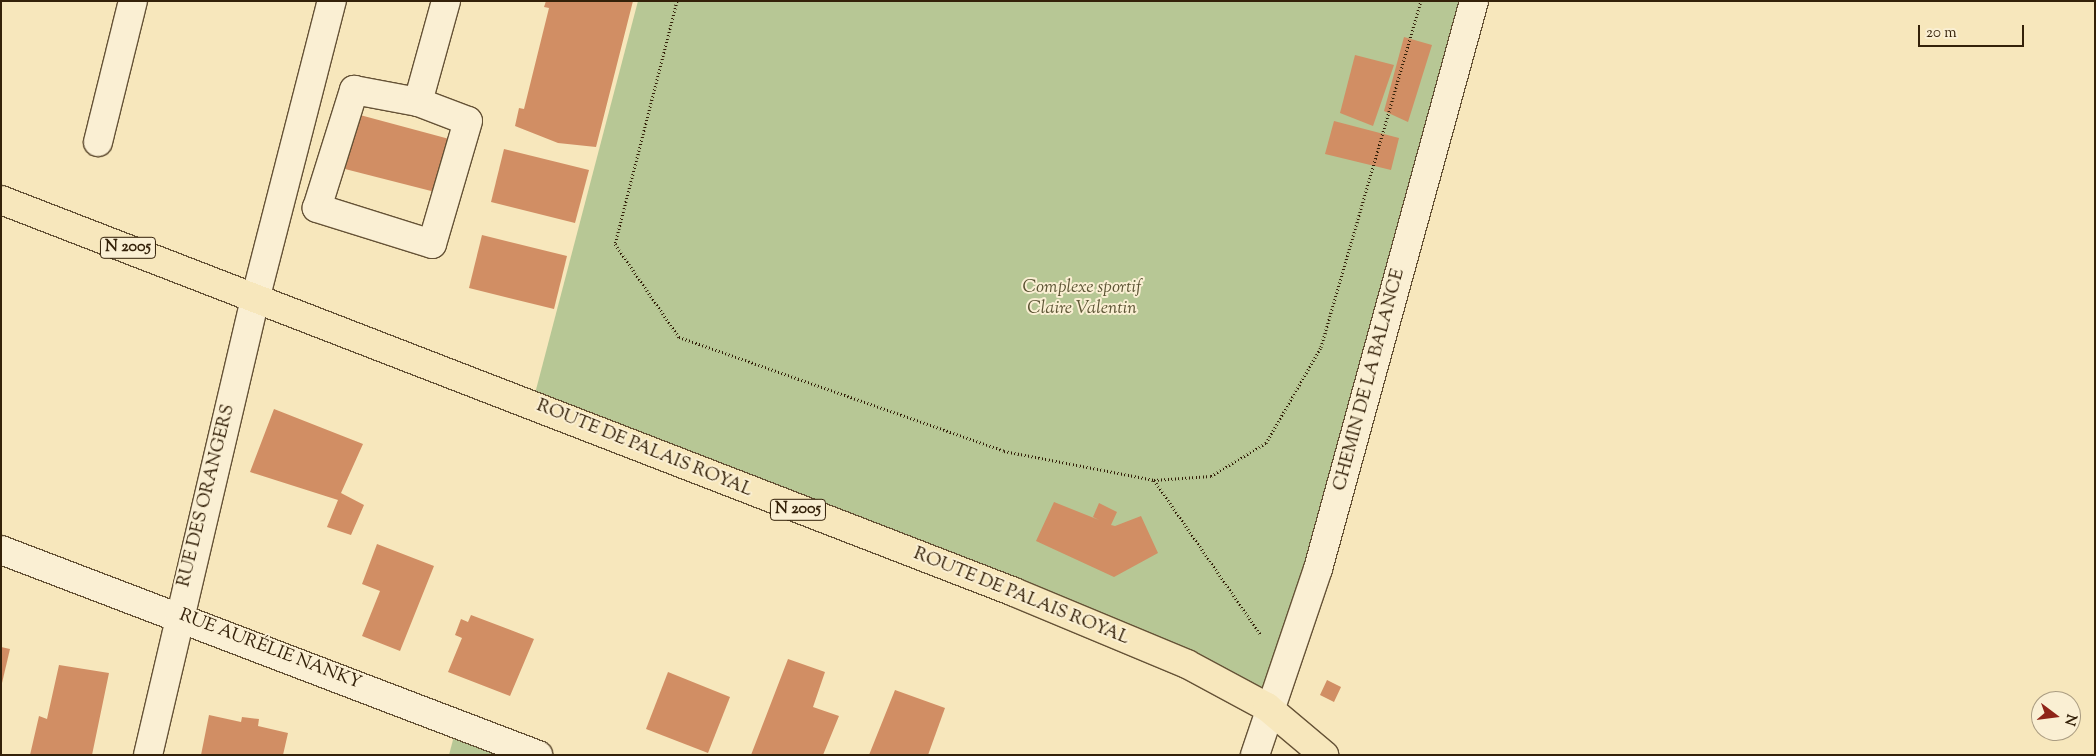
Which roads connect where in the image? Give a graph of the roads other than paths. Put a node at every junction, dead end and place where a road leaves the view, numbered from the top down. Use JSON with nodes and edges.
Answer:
{"nodes":[{"id":1,"x":133,"y":1,"type":"edge"},
{"id":2,"x":332,"y":1,"type":"edge"},
{"id":3,"x":446,"y":1,"type":"edge"},
{"id":4,"x":1474,"y":1,"type":"edge"},
{"id":5,"x":418,"y":102,"type":"junction"},
{"id":6,"x":98,"y":142,"type":"dead end"},
{"id":7,"x":1,"y":200,"type":"edge"},
{"id":8,"x":256,"y":296,"type":"junction"},
{"id":9,"x":1,"y":550,"type":"edge"},
{"id":10,"x":178,"y":614,"type":"junction"},
{"id":11,"x":1268,"y":707,"type":"junction"},
{"id":12,"x":148,"y":755,"type":"edge"},
{"id":13,"x":538,"y":755,"type":"edge"},
{"id":14,"x":1255,"y":755,"type":"edge"},
{"id":15,"x":1324,"y":755,"type":"edge"}],
"edges":[{"from":1,"to":6,"type":"street"},
{"from":2,"to":8,"type":"street","name":"RUE DES ORANGERS"},
{"from":3,"to":5,"type":"street"},
{"from":4,"to":11,"type":"street","name":"CHEMIN DE LA BALANCE"},
{"from":5,"to":5,"type":"street"},
{"from":7,"to":8,"type":"main road","name":"ROUTE DE PALAIS ROYAL","number":"N 2005"},
{"from":8,"to":10,"type":"street","name":"RUE DES ORANGERS"},
{"from":8,"to":11,"type":"main road","name":"ROUTE DE PALAIS ROYAL","number":"N 2005"},
{"from":9,"to":10,"type":"street","name":"RUE AURÉLIE NANKY"},
{"from":10,"to":12,"type":"street","name":"RUE DES ORANGERS"},
{"from":10,"to":13,"type":"street","name":"RUE AURÉLIE NANKY"},
{"from":11,"to":14,"type":"street","name":"CHEMIN DE LA BALANCE"},
{"from":11,"to":15,"type":"main road","name":"ROUTE DE PALAIS ROYAL","number":"N 2005"}]}
